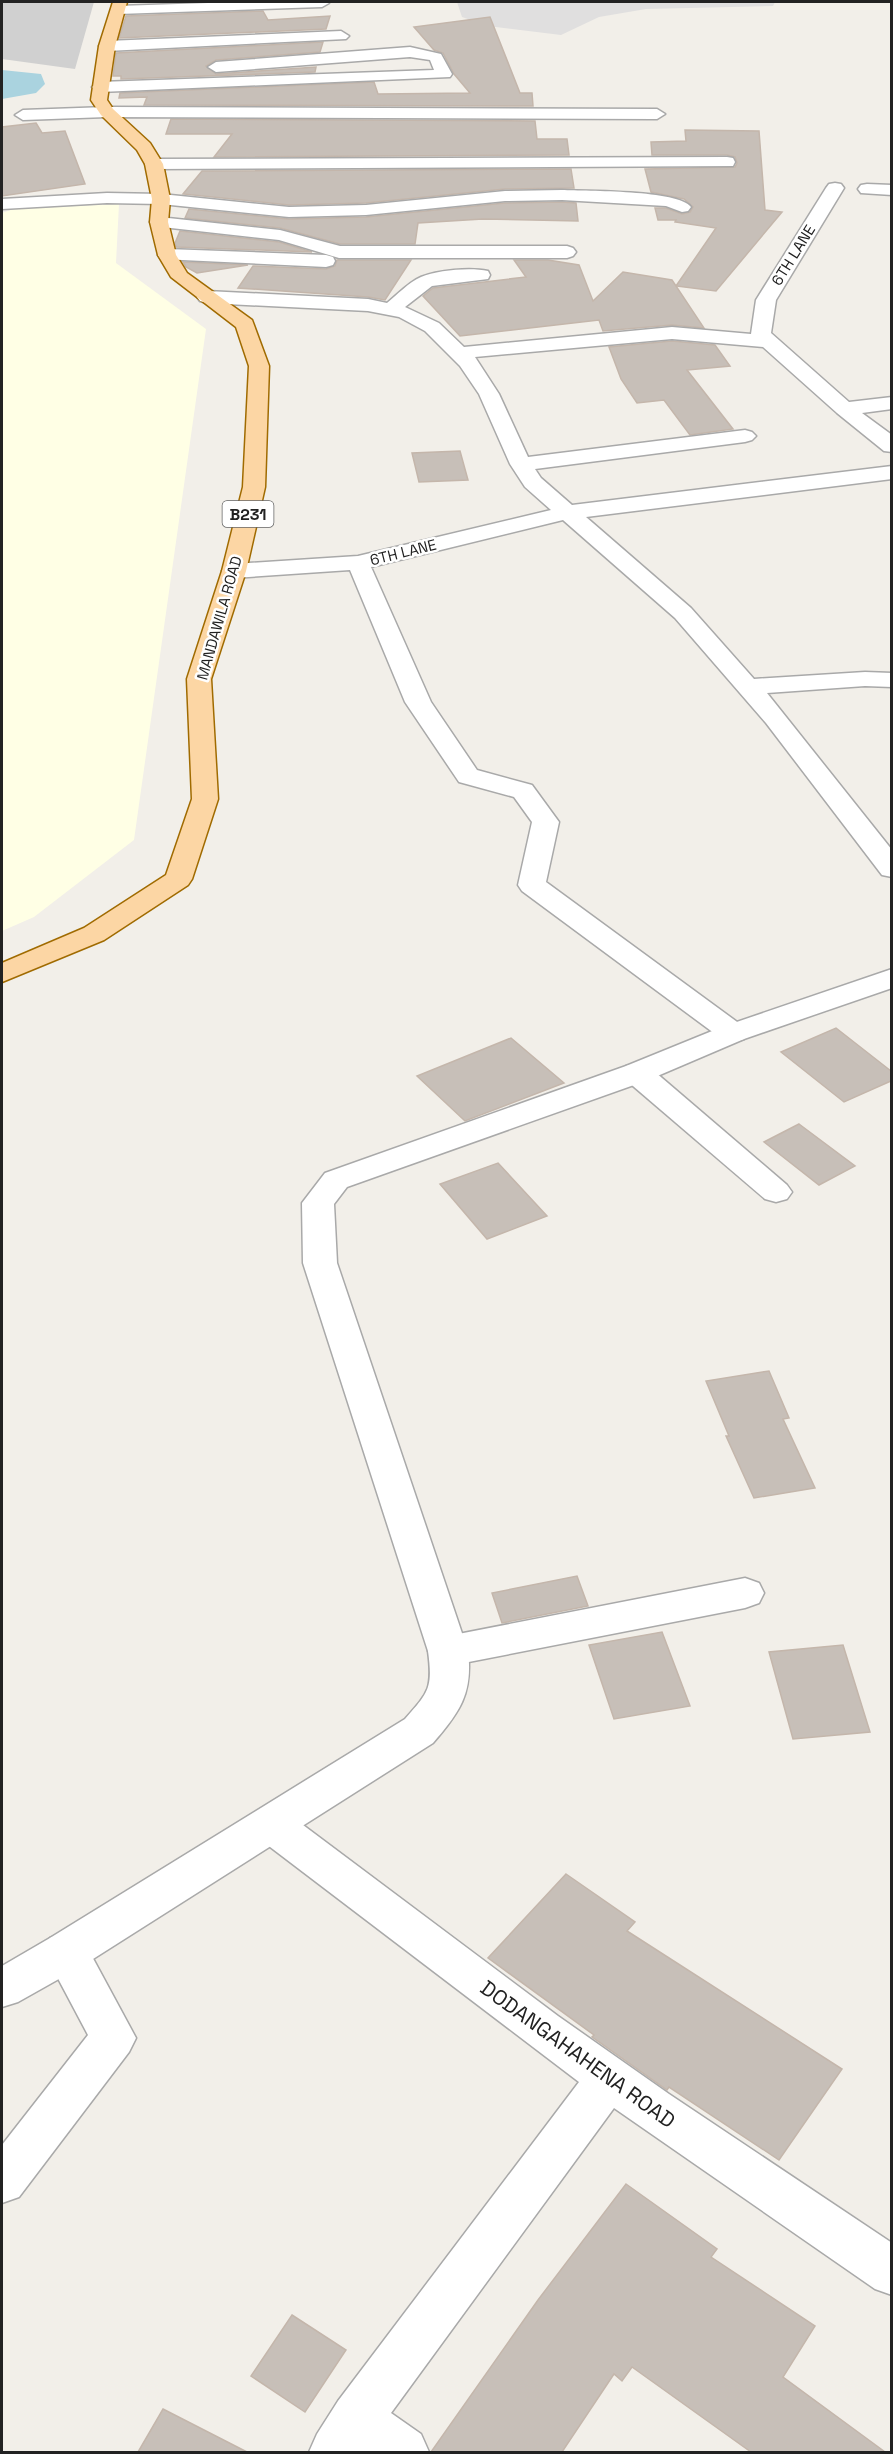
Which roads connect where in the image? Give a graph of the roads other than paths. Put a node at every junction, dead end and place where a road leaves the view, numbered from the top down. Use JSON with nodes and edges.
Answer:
{"nodes":[{"id":1,"x":322,"y":3,"type":"edge"},
{"id":2,"x":119,"y":6,"type":"edge"},
{"id":3,"x":362,"y":35,"type":"dead end"},
{"id":4,"x":108,"y":46,"type":"junction"},
{"id":5,"x":216,"y":67,"type":"dead end"},
{"id":6,"x":102,"y":100,"type":"junction"},
{"id":7,"x":657,"y":114,"type":"dead end"},
{"id":8,"x":17,"y":116,"type":"dead end"},
{"id":9,"x":727,"y":162,"type":"dead end"},
{"id":10,"x":154,"y":164,"type":"junction"},
{"id":11,"x":835,"y":188,"type":"dead end"},
{"id":12,"x":867,"y":189,"type":"dead end"},
{"id":13,"x":891,"y":190,"type":"edge"},
{"id":14,"x":161,"y":199,"type":"junction"},
{"id":15,"x":2,"y":204,"type":"edge"},
{"id":16,"x":682,"y":207,"type":"dead end"},
{"id":17,"x":159,"y":222,"type":"junction"},
{"id":18,"x":567,"y":252,"type":"dead end"},
{"id":19,"x":167,"y":255,"type":"junction"},
{"id":20,"x":337,"y":261,"type":"dead end"},
{"id":21,"x":481,"y":275,"type":"dead end"},
{"id":22,"x":207,"y":297,"type":"junction"},
{"id":23,"x":390,"y":310,"type":"junction"},
{"id":24,"x":768,"y":341,"type":"junction"},
{"id":25,"x":459,"y":353,"type":"junction"},
{"id":26,"x":891,"y":403,"type":"edge"},
{"id":27,"x":844,"y":409,"type":"junction"},
{"id":28,"x":745,"y":436,"type":"dead end"},
{"id":29,"x":891,"y":446,"type":"edge"},
{"id":30,"x":521,"y":464,"type":"junction"},
{"id":31,"x":891,"y":472,"type":"edge"},
{"id":32,"x":569,"y":512,"type":"junction"},
{"id":33,"x":358,"y":563,"type":"junction"},
{"id":34,"x":234,"y":571,"type":"junction"},
{"id":35,"x":891,"y":680,"type":"edge"},
{"id":36,"x":747,"y":687,"type":"junction"},
{"id":37,"x":891,"y":869,"type":"edge"},
{"id":38,"x":2,"y":973,"type":"edge"},
{"id":39,"x":891,"y":978,"type":"edge"},
{"id":40,"x":733,"y":1033,"type":"junction"},
{"id":41,"x":637,"y":1073,"type":"junction"},
{"id":42,"x":776,"y":1192,"type":"dead end"},
{"id":43,"x":745,"y":1593,"type":"dead end"},
{"id":44,"x":448,"y":1651,"type":"junction"},
{"id":45,"x":272,"y":1825,"type":"junction"},
{"id":46,"x":66,"y":1952,"type":"junction"},
{"id":47,"x":2,"y":1989,"type":"edge"},
{"id":48,"x":610,"y":2077,"type":"junction"},
{"id":49,"x":2,"y":2181,"type":"edge"},
{"id":50,"x":891,"y":2272,"type":"edge"},
{"id":51,"x":345,"y":2436,"type":"edge"},
{"id":52,"x":403,"y":2452,"type":"edge"}],
"edges":[{"from":1,"to":2,"type":"street"},
{"from":2,"to":4,"type":"main road"},
{"from":3,"to":4,"type":"street"},
{"from":4,"to":6,"type":"main road"},
{"from":5,"to":6,"type":"street"},
{"from":6,"to":7,"type":"street"},
{"from":6,"to":8,"type":"street"},
{"from":6,"to":10,"type":"main road","name":"MANDAWILA ROAD","number":"B231"},
{"from":9,"to":10,"type":"street"},
{"from":10,"to":14,"type":"main road","name":"MANDAWILA ROAD","number":"B231"},
{"from":11,"to":24,"type":"street","name":"6TH LANE"},
{"from":12,"to":13,"type":"street"},
{"from":14,"to":15,"type":"street"},
{"from":14,"to":16,"type":"street"},
{"from":14,"to":17,"type":"main road","name":"MANDAWILA ROAD","number":"B231"},
{"from":17,"to":18,"type":"street"},
{"from":17,"to":19,"type":"main road","name":"MANDAWILA ROAD","number":"B231"},
{"from":19,"to":20,"type":"street"},
{"from":19,"to":22,"type":"main road","name":"MANDAWILA ROAD","number":"B231"},
{"from":21,"to":23,"type":"street"},
{"from":22,"to":23,"type":"street"},
{"from":22,"to":34,"type":"main road","name":"MANDAWILA ROAD","number":"B231"},
{"from":23,"to":25,"type":"street"},
{"from":24,"to":25,"type":"street"},
{"from":24,"to":27,"type":"street"},
{"from":25,"to":30,"type":"street"},
{"from":26,"to":27,"type":"street"},
{"from":27,"to":29,"type":"street"},
{"from":28,"to":30,"type":"street"},
{"from":30,"to":32,"type":"street"},
{"from":31,"to":32,"type":"street","name":"6TH LANE"},
{"from":32,"to":33,"type":"street","name":"6TH LANE"},
{"from":32,"to":36,"type":"street"},
{"from":33,"to":34,"type":"street","name":"6TH LANE"},
{"from":33,"to":40,"type":"street"},
{"from":34,"to":38,"type":"main road","name":"MANDAWILA ROAD","number":"B231"},
{"from":35,"to":36,"type":"street"},
{"from":36,"to":37,"type":"street"},
{"from":39,"to":40,"type":"street"},
{"from":40,"to":41,"type":"street"},
{"from":41,"to":42,"type":"street"},
{"from":41,"to":44,"type":"street"},
{"from":43,"to":44,"type":"street"},
{"from":44,"to":45,"type":"street"},
{"from":45,"to":46,"type":"street"},
{"from":45,"to":48,"type":"street","name":"DODANGAHAHENA ROAD"},
{"from":46,"to":47,"type":"street"},
{"from":46,"to":49,"type":"street"},
{"from":48,"to":50,"type":"street","name":"DODANGAHAHENA ROAD"},
{"from":48,"to":51,"type":"street"},
{"from":51,"to":52,"type":"street"}]}
